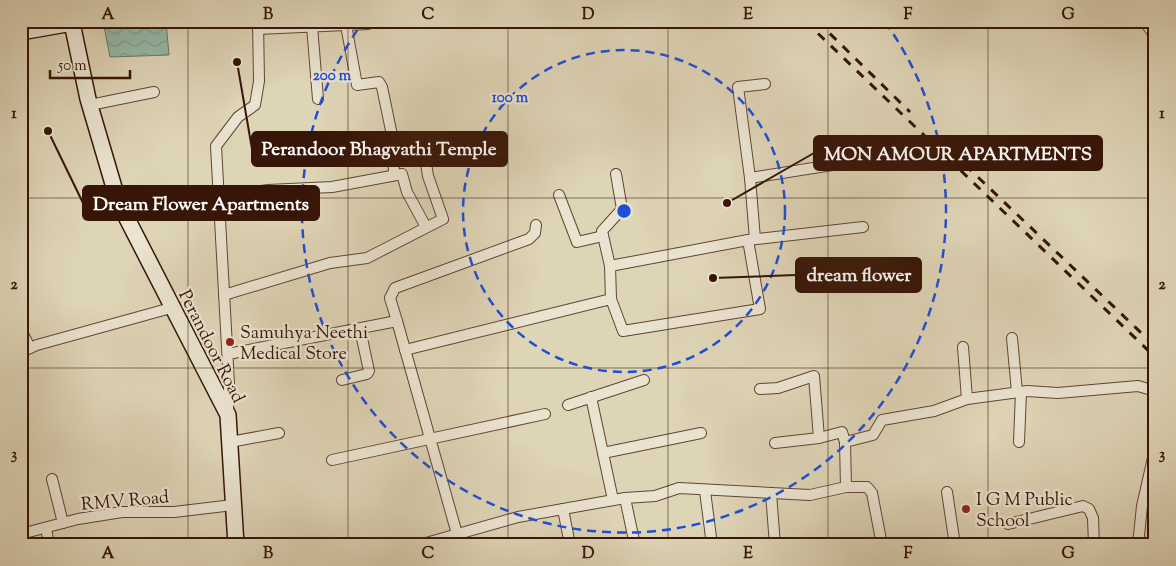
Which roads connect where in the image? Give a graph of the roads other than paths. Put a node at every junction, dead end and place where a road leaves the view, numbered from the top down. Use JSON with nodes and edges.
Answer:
{"nodes":[{"id":1,"x":375,"y":21,"type":"edge"},
{"id":2,"x":1144,"y":21,"type":"edge"},
{"id":3,"x":73,"y":22,"type":"edge"},
{"id":4,"x":364,"y":23,"type":"edge"},
{"id":5,"x":258,"y":25,"type":"edge"},
{"id":6,"x":346,"y":25,"type":"junction"},
{"id":7,"x":312,"y":26,"type":"junction"},
{"id":8,"x":21,"y":32,"type":"edge"},
{"id":9,"x":1155,"y":36,"type":"edge"},
{"id":10,"x":765,"y":84,"type":"dead end"},
{"id":11,"x":154,"y":92,"type":"dead end"},
{"id":12,"x":318,"y":99,"type":"dead end"},
{"id":13,"x":90,"y":106,"type":"junction"},
{"id":14,"x":869,"y":148,"type":"dead end"},
{"id":15,"x":424,"y":157,"type":"dead end"},
{"id":16,"x":616,"y":174,"type":"dead end"},
{"id":17,"x":394,"y":175,"type":"junction"},
{"id":18,"x":750,"y":178,"type":"junction"},
{"id":19,"x":559,"y":195,"type":"dead end"},
{"id":20,"x":218,"y":197,"type":"junction"},
{"id":21,"x":536,"y":225,"type":"dead end"},
{"id":22,"x":426,"y":227,"type":"junction"},
{"id":23,"x":863,"y":227,"type":"dead end"},
{"id":24,"x":603,"y":236,"type":"junction"},
{"id":25,"x":752,"y":239,"type":"junction"},
{"id":26,"x":610,"y":266,"type":"junction"},
{"id":27,"x":224,"y":295,"type":"junction"},
{"id":28,"x":611,"y":299,"type":"junction"},
{"id":29,"x":171,"y":308,"type":"junction"},
{"id":30,"x":397,"y":321,"type":"junction"},
{"id":31,"x":360,"y":329,"type":"junction"},
{"id":32,"x":21,"y":330,"type":"edge"},
{"id":33,"x":1012,"y":338,"type":"dead end"},
{"id":34,"x":963,"y":347,"type":"dead end"},
{"id":35,"x":25,"y":350,"type":"edge"},
{"id":36,"x":405,"y":350,"type":"junction"},
{"id":37,"x":228,"y":354,"type":"junction"},
{"id":38,"x":342,"y":380,"type":"dead end"},
{"id":39,"x":644,"y":380,"type":"dead end"},
{"id":40,"x":760,"y":389,"type":"dead end"},
{"id":41,"x":1155,"y":391,"type":"edge"},
{"id":42,"x":1019,"y":392,"type":"junction"},
{"id":43,"x":591,"y":398,"type":"junction"},
{"id":44,"x":967,"y":399,"type":"junction"},
{"id":45,"x":568,"y":405,"type":"dead end"},
{"id":46,"x":546,"y":414,"type":"dead end"},
{"id":47,"x":228,"y":415,"type":"junction"},
{"id":48,"x":279,"y":432,"type":"dead end"},
{"id":49,"x":701,"y":433,"type":"dead end"},
{"id":50,"x":430,"y":438,"type":"junction"},
{"id":51,"x":819,"y":438,"type":"junction"},
{"id":52,"x":230,"y":442,"type":"junction"},
{"id":53,"x":845,"y":442,"type":"junction"},
{"id":54,"x":1019,"y":442,"type":"dead end"},
{"id":55,"x":775,"y":443,"type":"dead end"},
{"id":56,"x":1155,"y":450,"type":"edge"},
{"id":57,"x":603,"y":453,"type":"junction"},
{"id":58,"x":332,"y":460,"type":"dead end"},
{"id":59,"x":52,"y":479,"type":"dead end"},
{"id":60,"x":846,"y":487,"type":"junction"},
{"id":61,"x":706,"y":491,"type":"junction"},
{"id":62,"x":947,"y":492,"type":"dead end"},
{"id":63,"x":772,"y":493,"type":"junction"},
{"id":64,"x":625,"y":498,"type":"junction"},
{"id":65,"x":614,"y":500,"type":"junction"},
{"id":66,"x":233,"y":505,"type":"junction"},
{"id":67,"x":563,"y":509,"type":"junction"},
{"id":68,"x":63,"y":523,"type":"junction"},
{"id":69,"x":1008,"y":524,"type":"dead end"},
{"id":70,"x":46,"y":528,"type":"junction"},
{"id":71,"x":21,"y":534,"type":"edge"},
{"id":72,"x":457,"y":534,"type":"junction"},
{"id":73,"x":423,"y":544,"type":"edge"},
{"id":74,"x":49,"y":545,"type":"edge"},
{"id":75,"x":236,"y":545,"type":"edge"},
{"id":76,"x":570,"y":545,"type":"edge"},
{"id":77,"x":636,"y":545,"type":"edge"},
{"id":78,"x":712,"y":545,"type":"edge"},
{"id":79,"x":775,"y":545,"type":"edge"},
{"id":80,"x":882,"y":545,"type":"edge"},
{"id":81,"x":955,"y":545,"type":"edge"},
{"id":82,"x":1094,"y":545,"type":"edge"},
{"id":83,"x":1138,"y":545,"type":"edge"}],
"edges":[{"from":1,"to":4,"type":"street"},
{"from":2,"to":9,"type":"street"},
{"from":3,"to":8,"type":"main road","name":"Perandoor Road"},
{"from":3,"to":13,"type":"main road","name":"Perandoor Road"},
{"from":4,"to":6,"type":"street"},
{"from":5,"to":7,"type":"street"},
{"from":5,"to":20,"type":"street"},
{"from":6,"to":7,"type":"street"},
{"from":6,"to":17,"type":"street"},
{"from":7,"to":12,"type":"street"},
{"from":10,"to":18,"type":"street"},
{"from":11,"to":13,"type":"street"},
{"from":13,"to":29,"type":"main road","name":"Perandoor Road"},
{"from":14,"to":18,"type":"street"},
{"from":15,"to":22,"type":"street"},
{"from":16,"to":24,"type":"street"},
{"from":17,"to":20,"type":"street"},
{"from":17,"to":22,"type":"street"},
{"from":18,"to":25,"type":"street"},
{"from":19,"to":24,"type":"street"},
{"from":20,"to":27,"type":"street"},
{"from":21,"to":30,"type":"street"},
{"from":22,"to":27,"type":"street"},
{"from":23,"to":25,"type":"street"},
{"from":24,"to":26,"type":"street"},
{"from":25,"to":26,"type":"street"},
{"from":25,"to":28,"type":"street"},
{"from":26,"to":28,"type":"street"},
{"from":27,"to":37,"type":"street"},
{"from":28,"to":36,"type":"street"},
{"from":29,"to":35,"type":"street"},
{"from":29,"to":47,"type":"main road","name":"Perandoor Road"},
{"from":30,"to":31,"type":"street"},
{"from":30,"to":36,"type":"street"},
{"from":31,"to":37,"type":"street"},
{"from":31,"to":38,"type":"street"},
{"from":32,"to":35,"type":"street"},
{"from":33,"to":42,"type":"street"},
{"from":34,"to":44,"type":"street"},
{"from":36,"to":50,"type":"street"},
{"from":37,"to":47,"type":"street"},
{"from":39,"to":43,"type":"street"},
{"from":40,"to":51,"type":"street"},
{"from":41,"to":42,"type":"street"},
{"from":42,"to":44,"type":"street"},
{"from":42,"to":54,"type":"street"},
{"from":43,"to":45,"type":"street"},
{"from":43,"to":57,"type":"street"},
{"from":44,"to":53,"type":"street"},
{"from":46,"to":50,"type":"street"},
{"from":47,"to":52,"type":"main road","name":"Perandoor Road"},
{"from":48,"to":52,"type":"street"},
{"from":49,"to":57,"type":"street"},
{"from":50,"to":58,"type":"street"},
{"from":50,"to":72,"type":"street"},
{"from":51,"to":53,"type":"street"},
{"from":51,"to":55,"type":"street"},
{"from":52,"to":66,"type":"main road","name":"Perandoor Road"},
{"from":53,"to":60,"type":"street"},
{"from":56,"to":83,"type":"street"},
{"from":57,"to":65,"type":"street"},
{"from":59,"to":68,"type":"street"},
{"from":60,"to":63,"type":"street"},
{"from":60,"to":80,"type":"street"},
{"from":61,"to":63,"type":"street"},
{"from":61,"to":64,"type":"street"},
{"from":61,"to":78,"type":"street"},
{"from":62,"to":81,"type":"street"},
{"from":63,"to":79,"type":"street"},
{"from":64,"to":65,"type":"street"},
{"from":64,"to":77,"type":"street"},
{"from":65,"to":67,"type":"street"},
{"from":66,"to":68,"type":"street","name":"RMV Road"},
{"from":66,"to":75,"type":"main road","name":"Perandoor Road"},
{"from":67,"to":72,"type":"street"},
{"from":67,"to":76,"type":"street"},
{"from":68,"to":70,"type":"street","name":"RMV Road"},
{"from":69,"to":82,"type":"street"},
{"from":70,"to":71,"type":"street","name":"RMV Road"},
{"from":70,"to":74,"type":"street"},
{"from":72,"to":73,"type":"street"}]}
